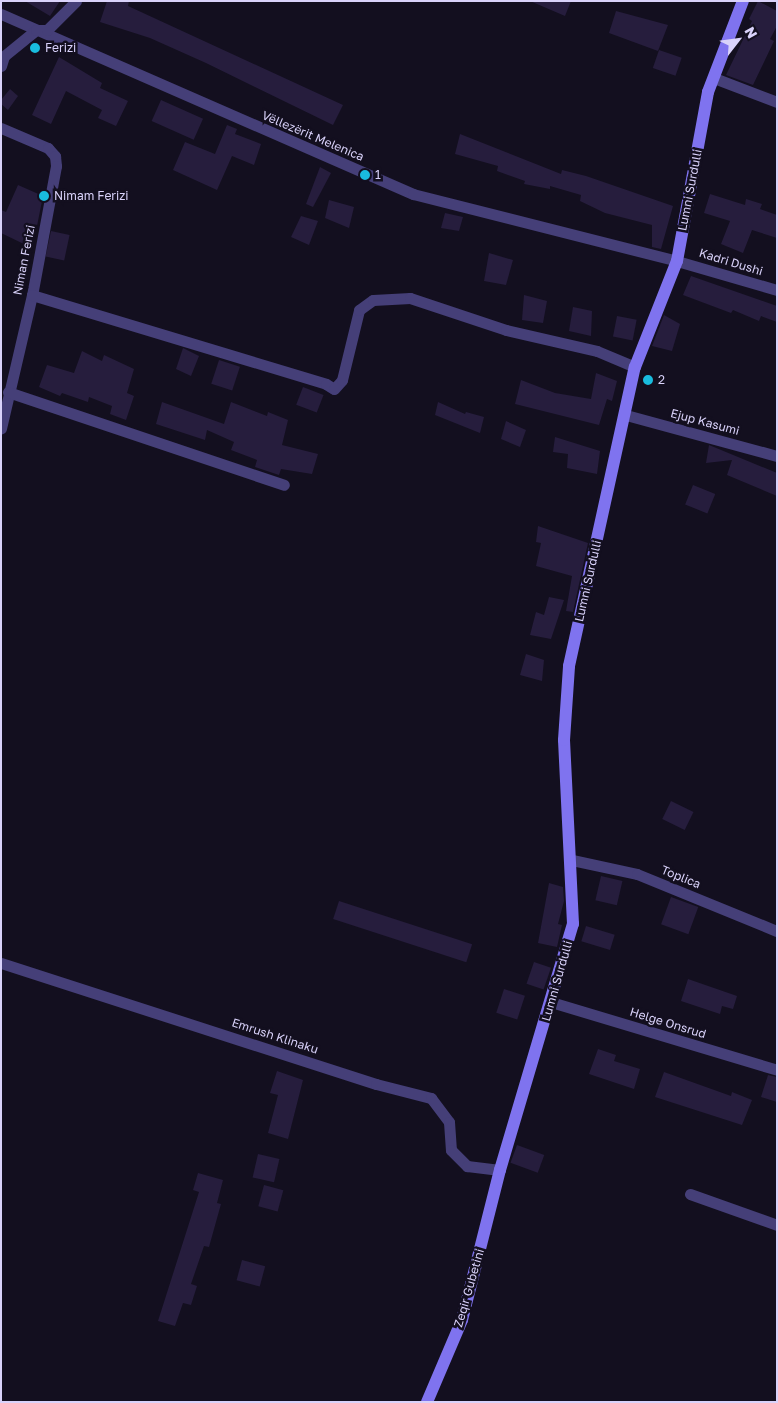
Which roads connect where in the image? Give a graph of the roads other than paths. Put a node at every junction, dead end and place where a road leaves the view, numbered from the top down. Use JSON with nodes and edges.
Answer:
{"nodes":[{"id":1,"x":76,"y":1,"type":"edge"},
{"id":2,"x":743,"y":1,"type":"edge"},
{"id":3,"x":1,"y":14,"type":"edge"},
{"id":4,"x":36,"y":30,"type":"junction"},
{"id":5,"x":1,"y":66,"type":"edge"},
{"id":6,"x":714,"y":78,"type":"junction"},
{"id":7,"x":777,"y":102,"type":"edge"},
{"id":8,"x":1,"y":128,"type":"edge"},
{"id":9,"x":677,"y":260,"type":"junction"},
{"id":10,"x":777,"y":290,"type":"edge"},
{"id":11,"x":32,"y":295,"type":"junction"},
{"id":12,"x":635,"y":367,"type":"junction"},
{"id":13,"x":8,"y":392,"type":"junction"},
{"id":14,"x":626,"y":415,"type":"junction"},
{"id":15,"x":1,"y":428,"type":"edge"},
{"id":16,"x":777,"y":456,"type":"edge"},
{"id":17,"x":284,"y":485,"type":"dead end"},
{"id":18,"x":572,"y":860,"type":"junction"},
{"id":19,"x":777,"y":931,"type":"edge"},
{"id":20,"x":1,"y":963,"type":"edge"},
{"id":21,"x":551,"y":1002,"type":"junction"},
{"id":22,"x":777,"y":1070,"type":"edge"},
{"id":23,"x":500,"y":1170,"type":"junction"},
{"id":24,"x":690,"y":1194,"type":"dead end"},
{"id":25,"x":777,"y":1225,"type":"edge"},
{"id":26,"x":427,"y":1402,"type":"edge"}],
"edges":[{"from":1,"to":4,"type":"street"},
{"from":2,"to":6,"type":"street","name":"Lumni Surdulli"},
{"from":3,"to":4,"type":"street","name":"Vëllezërit Melenica"},
{"from":4,"to":5,"type":"street"},
{"from":4,"to":9,"type":"street","name":"Vëllezërit Melenica"},
{"from":6,"to":7,"type":"street"},
{"from":6,"to":9,"type":"street","name":"Lumni Surdulli"},
{"from":8,"to":11,"type":"street","name":"Niman Ferizi"},
{"from":9,"to":10,"type":"street","name":"Kadri Dushi"},
{"from":9,"to":12,"type":"street","name":"Lumni Surdulli"},
{"from":11,"to":12,"type":"street"},
{"from":11,"to":13,"type":"street","name":"Niman Ferizi"},
{"from":12,"to":14,"type":"street","name":"Lumni Surdulli"},
{"from":13,"to":15,"type":"street","name":"Niman Ferizi"},
{"from":13,"to":17,"type":"street"},
{"from":14,"to":16,"type":"street","name":"Ejup Kasumi"},
{"from":14,"to":18,"type":"street","name":"Lumni Surdulli"},
{"from":18,"to":19,"type":"street","name":"Toplica"},
{"from":18,"to":21,"type":"street","name":"Lumni Surdulli"},
{"from":20,"to":23,"type":"street","name":"Emrush Klinaku"},
{"from":21,"to":22,"type":"street","name":"Helge Onsrud"},
{"from":21,"to":23,"type":"street","name":"Lumni Surdulli"},
{"from":23,"to":26,"type":"street","name":"Zeqir Gubetini"},
{"from":24,"to":25,"type":"street"}]}
